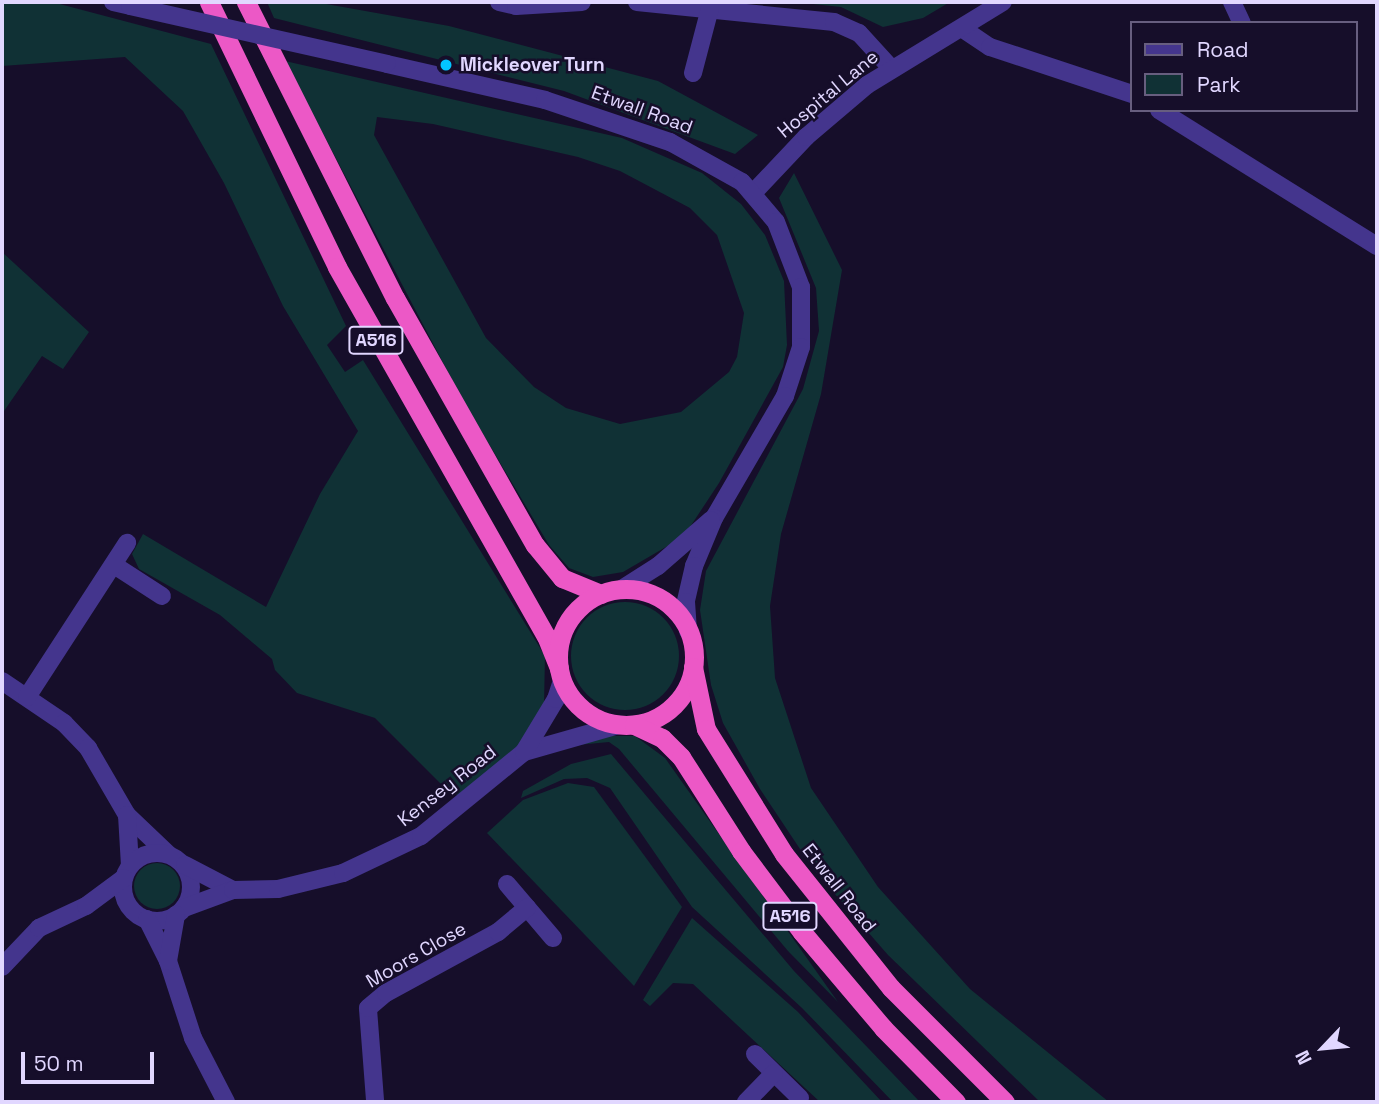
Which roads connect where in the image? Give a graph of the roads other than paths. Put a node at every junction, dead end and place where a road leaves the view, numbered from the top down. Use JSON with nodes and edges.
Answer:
{"nodes":[{"id":1,"x":209,"y":2,"type":"edge"},
{"id":2,"x":246,"y":2,"type":"edge"},
{"id":3,"x":499,"y":2,"type":"edge"},
{"id":4,"x":582,"y":2,"type":"edge"},
{"id":5,"x":637,"y":2,"type":"edge"},
{"id":6,"x":1003,"y":2,"type":"edge"},
{"id":7,"x":1232,"y":2,"type":"edge"},
{"id":8,"x":121,"y":4,"type":"edge"},
{"id":9,"x":710,"y":8,"type":"junction"},
{"id":10,"x":1241,"y":21,"type":"edge"},
{"id":11,"x":963,"y":29,"type":"junction"},
{"id":12,"x":891,"y":68,"type":"junction"},
{"id":13,"x":694,"y":73,"type":"dead end"},
{"id":14,"x":1130,"y":93,"type":"edge"},
{"id":15,"x":1162,"y":112,"type":"edge"},
{"id":16,"x":754,"y":192,"type":"junction"},
{"id":17,"x":1377,"y":246,"type":"edge"},
{"id":18,"x":714,"y":518,"type":"junction"},
{"id":19,"x":127,"y":543,"type":"dead end"},
{"id":20,"x":114,"y":565,"type":"junction"},
{"id":21,"x":610,"y":592,"type":"junction"},
{"id":22,"x":163,"y":596,"type":"dead end"},
{"id":23,"x":688,"y":631,"type":"junction"},
{"id":24,"x":693,"y":667,"type":"junction"},
{"id":25,"x":560,"y":675,"type":"junction"},
{"id":26,"x":2,"y":681,"type":"edge"},
{"id":27,"x":27,"y":697,"type":"junction"},
{"id":28,"x":627,"y":725,"type":"junction"},
{"id":29,"x":524,"y":752,"type":"junction"},
{"id":30,"x":127,"y":815,"type":"junction"},
{"id":31,"x":168,"y":854,"type":"junction"},
{"id":32,"x":185,"y":865,"type":"junction"},
{"id":33,"x":127,"y":871,"type":"junction"},
{"id":34,"x":507,"y":884,"type":"dead end"},
{"id":35,"x":233,"y":890,"type":"junction"},
{"id":36,"x":86,"y":906,"type":"junction"},
{"id":37,"x":527,"y":908,"type":"junction"},
{"id":38,"x":180,"y":912,"type":"junction"},
{"id":39,"x":142,"y":917,"type":"junction"},
{"id":40,"x":553,"y":938,"type":"dead end"},
{"id":41,"x":168,"y":961,"type":"junction"},
{"id":42,"x":2,"y":967,"type":"edge"},
{"id":43,"x":755,"y":1054,"type":"dead end"},
{"id":44,"x":774,"y":1073,"type":"junction"},
{"id":45,"x":800,"y":1098,"type":"dead end"},
{"id":46,"x":226,"y":1102,"type":"edge"},
{"id":47,"x":376,"y":1102,"type":"edge"},
{"id":48,"x":746,"y":1102,"type":"edge"},
{"id":49,"x":956,"y":1102,"type":"edge"},
{"id":50,"x":1005,"y":1102,"type":"edge"}],
"edges":[{"from":1,"to":25,"type":"highway","number":"A516"},
{"from":2,"to":21,"type":"highway","number":"A516"},
{"from":3,"to":4,"type":"street"},
{"from":5,"to":9,"type":"street"},
{"from":6,"to":11,"type":"street","name":"Hospital Lane"},
{"from":7,"to":10,"type":"street"},
{"from":8,"to":16,"type":"street","name":"Etwall Road","bridge":true},
{"from":9,"to":12,"type":"street"},
{"from":9,"to":13,"type":"street"},
{"from":11,"to":12,"type":"street","name":"Hospital Lane"},
{"from":11,"to":14,"type":"street"},
{"from":12,"to":16,"type":"street","name":"Hospital Lane"},
{"from":15,"to":17,"type":"street"},
{"from":16,"to":18,"type":"street","name":"Etwall Road"},
{"from":18,"to":21,"type":"street","name":"Etwall Road"},
{"from":18,"to":23,"type":"street","name":"Etwall Road"},
{"from":19,"to":20,"type":"street"},
{"from":20,"to":22,"type":"street"},
{"from":20,"to":27,"type":"street"},
{"from":21,"to":23,"type":"highway"},
{"from":21,"to":25,"type":"highway"},
{"from":23,"to":24,"type":"highway"},
{"from":24,"to":28,"type":"highway"},
{"from":24,"to":50,"type":"highway","name":"Etwall Road","number":"A516"},
{"from":25,"to":28,"type":"highway"},
{"from":25,"to":29,"type":"street","name":"Kensey Road"},
{"from":26,"to":27,"type":"street"},
{"from":27,"to":30,"type":"street"},
{"from":28,"to":29,"type":"street","name":"Kensey Road"},
{"from":28,"to":49,"type":"highway","number":"A516"},
{"from":29,"to":35,"type":"street","name":"Kensey Road"},
{"from":30,"to":31,"type":"street"},
{"from":30,"to":33,"type":"street"},
{"from":31,"to":32,"type":"street"},
{"from":31,"to":33,"type":"street"},
{"from":32,"to":35,"type":"street"},
{"from":32,"to":38,"type":"street"},
{"from":33,"to":36,"type":"street"},
{"from":33,"to":39,"type":"street"},
{"from":34,"to":37,"type":"street"},
{"from":35,"to":38,"type":"street","name":"Kensey Road"},
{"from":36,"to":39,"type":"street"},
{"from":36,"to":42,"type":"street"},
{"from":37,"to":40,"type":"street"},
{"from":37,"to":47,"type":"street","name":"Moors Close"},
{"from":38,"to":39,"type":"street"},
{"from":38,"to":41,"type":"street"},
{"from":39,"to":41,"type":"street"},
{"from":41,"to":46,"type":"street"},
{"from":43,"to":44,"type":"street"},
{"from":44,"to":45,"type":"street"},
{"from":44,"to":48,"type":"street"}]}
